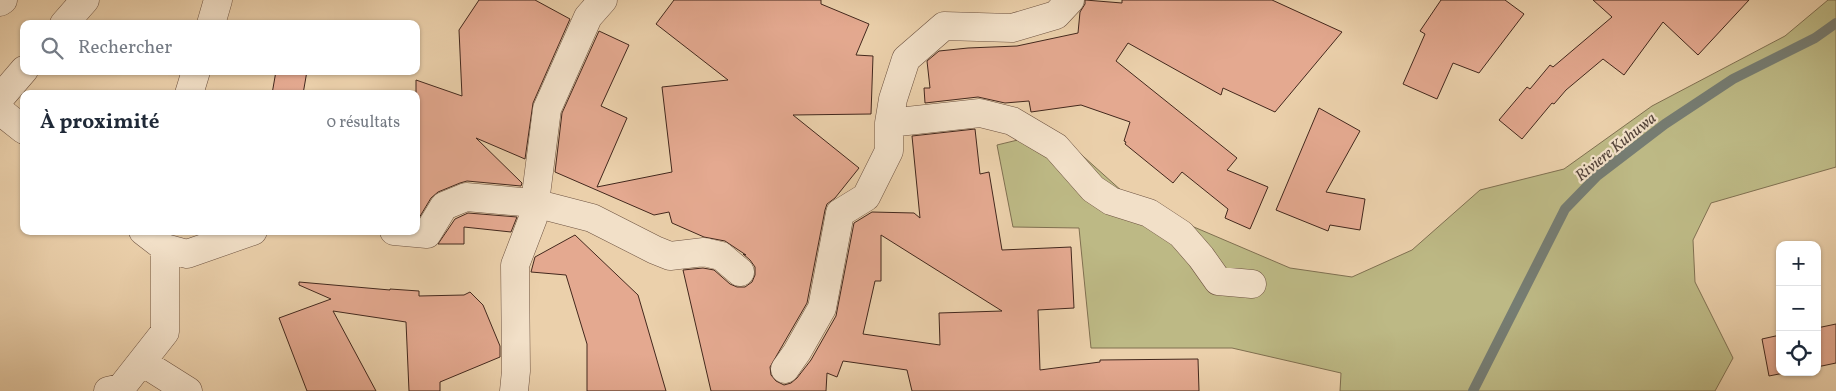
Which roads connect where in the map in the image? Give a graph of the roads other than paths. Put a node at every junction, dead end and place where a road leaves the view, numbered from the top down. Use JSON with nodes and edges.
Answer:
{"nodes":[{"id":1,"x":85,"y":0,"type":"edge"},
{"id":2,"x":218,"y":0,"type":"edge"},
{"id":3,"x":603,"y":0,"type":"edge"},
{"id":4,"x":1070,"y":0,"type":"edge"},
{"id":5,"x":68,"y":20,"type":"edge"},
{"id":6,"x":212,"y":20,"type":"edge"},
{"id":7,"x":20,"y":75,"type":"edge"},
{"id":8,"x":195,"y":75,"type":"edge"},
{"id":9,"x":191,"y":90,"type":"edge"},
{"id":10,"x":0,"y":98,"type":"edge"},
{"id":11,"x":0,"y":112,"type":"edge"},
{"id":12,"x":888,"y":123,"type":"junction"},
{"id":13,"x":20,"y":127,"type":"edge"},
{"id":14,"x":534,"y":203,"type":"junction"},
{"id":15,"x":420,"y":233,"type":"edge"},
{"id":16,"x":242,"y":235,"type":"edge"},
{"id":17,"x":150,"y":236,"type":"edge"},
{"id":18,"x":740,"y":272,"type":"dead end"},
{"id":19,"x":1252,"y":284,"type":"dead end"},
{"id":20,"x":142,"y":362,"type":"junction"},
{"id":21,"x":784,"y":369,"type":"dead end"},
{"id":22,"x":108,"y":391,"type":"edge"},
{"id":23,"x":188,"y":391,"type":"edge"},
{"id":24,"x":514,"y":391,"type":"edge"}],
"edges":[{"from":1,"to":5,"type":"street"},
{"from":2,"to":6,"type":"street"},
{"from":3,"to":14,"type":"street"},
{"from":4,"to":12,"type":"street"},
{"from":7,"to":10,"type":"street"},
{"from":8,"to":9,"type":"street"},
{"from":11,"to":13,"type":"street"},
{"from":12,"to":19,"type":"street"},
{"from":12,"to":21,"type":"street"},
{"from":14,"to":15,"type":"street"},
{"from":14,"to":18,"type":"street"},
{"from":14,"to":24,"type":"street"},
{"from":16,"to":17,"type":"street"},
{"from":17,"to":20,"type":"street"},
{"from":20,"to":22,"type":"street"},
{"from":20,"to":23,"type":"street"}]}
